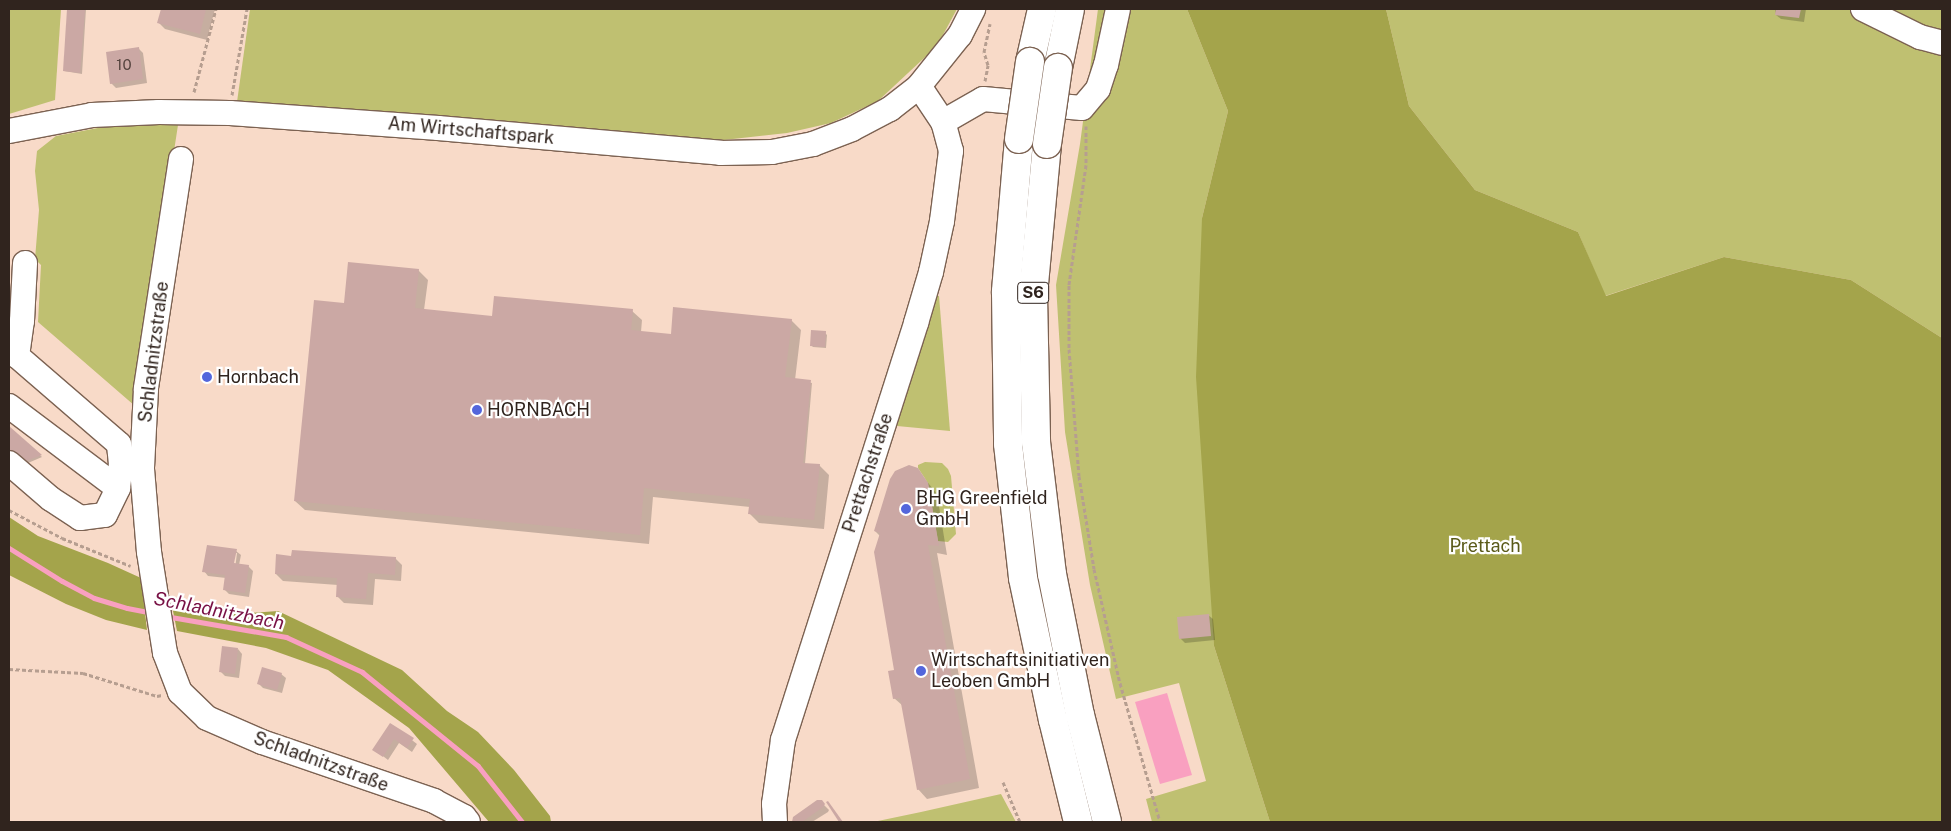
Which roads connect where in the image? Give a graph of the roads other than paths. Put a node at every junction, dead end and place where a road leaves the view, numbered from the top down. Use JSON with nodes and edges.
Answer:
{"nodes":[{"id":1,"x":1042,"y":9,"type":"edge"},
{"id":2,"x":1070,"y":9,"type":"edge"},
{"id":3,"x":1118,"y":9,"type":"edge"},
{"id":4,"x":1863,"y":9,"type":"edge"},
{"id":5,"x":982,"y":13,"type":"edge"},
{"id":6,"x":1942,"y":43,"type":"edge"},
{"id":7,"x":919,"y":86,"type":"junction"},
{"id":8,"x":943,"y":122,"type":"junction"},
{"id":9,"x":9,"y":131,"type":"edge"},
{"id":10,"x":181,"y":160,"type":"dead end"},
{"id":11,"x":25,"y":263,"type":"dead end"},
{"id":12,"x":13,"y":356,"type":"edge"},
{"id":13,"x":9,"y":406,"type":"edge"},
{"id":14,"x":9,"y":463,"type":"edge"},
{"id":15,"x":118,"y":488,"type":"junction"},
{"id":16,"x":468,"y":822,"type":"edge"},
{"id":17,"x":775,"y":822,"type":"edge"},
{"id":18,"x":1078,"y":822,"type":"edge"},
{"id":19,"x":1107,"y":822,"type":"edge"}],
"edges":[{"from":1,"to":18,"type":"highway","number":"S6","bridge":true},
{"from":2,"to":19,"type":"highway","number":"S6","bridge":true},
{"from":3,"to":8,"type":"street"},
{"from":4,"to":6,"type":"street"},
{"from":5,"to":7,"type":"street"},
{"from":7,"to":8,"type":"street","name":"Prettachstraße"},
{"from":7,"to":9,"type":"street","name":"Am Wirtschaftspark"},
{"from":8,"to":17,"type":"street","name":"Prettachstraße"},
{"from":10,"to":16,"type":"street","name":"Schladnitzstraße"},
{"from":11,"to":12,"type":"street"},
{"from":12,"to":15,"type":"street"},
{"from":13,"to":15,"type":"street"},
{"from":14,"to":15,"type":"street"}]}
